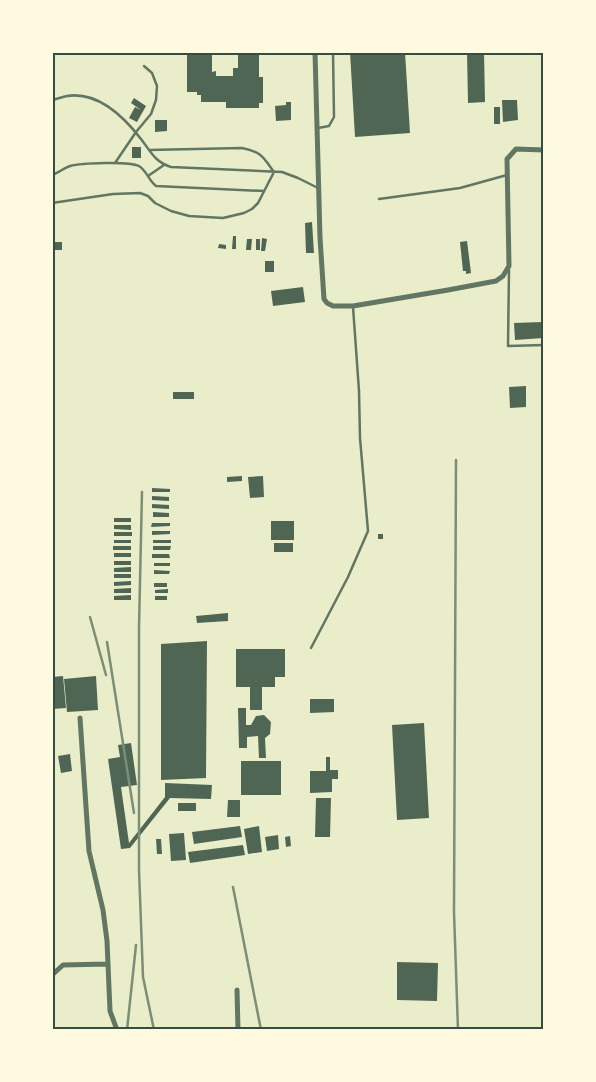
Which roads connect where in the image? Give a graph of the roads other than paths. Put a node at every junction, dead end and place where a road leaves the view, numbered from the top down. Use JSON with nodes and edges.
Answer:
{"nodes":[{"id":1,"x":315,"y":52,"type":"edge"},
{"id":2,"x":333,"y":52,"type":"edge"},
{"id":3,"x":144,"y":66,"type":"dead end"},
{"id":4,"x":52,"y":100,"type":"edge"},
{"id":5,"x":316,"y":128,"type":"junction"},
{"id":6,"x":136,"y":132,"type":"junction"},
{"id":7,"x":150,"y":150,"type":"junction"},
{"id":8,"x":544,"y":150,"type":"edge"},
{"id":9,"x":115,"y":163,"type":"junction"},
{"id":10,"x":164,"y":165,"type":"junction"},
{"id":11,"x":274,"y":172,"type":"junction"},
{"id":12,"x":507,"y":175,"type":"junction"},
{"id":13,"x":52,"y":176,"type":"edge"},
{"id":14,"x":148,"y":176,"type":"junction"},
{"id":15,"x":319,"y":189,"type":"junction"},
{"id":16,"x":264,"y":191,"type":"junction"},
{"id":17,"x":379,"y":199,"type":"dead end"},
{"id":18,"x":52,"y":204,"type":"edge"},
{"id":19,"x":509,"y":266,"type":"junction"},
{"id":20,"x":353,"y":306,"type":"junction"},
{"id":21,"x":544,"y":345,"type":"edge"},
{"id":22,"x":311,"y":648,"type":"dead end"},
{"id":23,"x":80,"y":718,"type":"dead end"},
{"id":24,"x":107,"y":964,"type":"junction"},
{"id":25,"x":52,"y":975,"type":"edge"},
{"id":26,"x":237,"y":990,"type":"dead end"},
{"id":27,"x":118,"y":1030,"type":"edge"},
{"id":28,"x":238,"y":1030,"type":"edge"}],
"edges":[{"from":1,"to":5,"type":"street"},
{"from":2,"to":5,"type":"lane"},
{"from":3,"to":6,"type":"lane"},
{"from":4,"to":6,"type":"lane"},
{"from":5,"to":15,"type":"street"},
{"from":6,"to":7,"type":"lane"},
{"from":6,"to":9,"type":"lane"},
{"from":7,"to":10,"type":"lane"},
{"from":7,"to":11,"type":"lane"},
{"from":8,"to":12,"type":"street"},
{"from":9,"to":13,"type":"lane"},
{"from":9,"to":14,"type":"lane"},
{"from":10,"to":11,"type":"lane"},
{"from":10,"to":14,"type":"lane"},
{"from":11,"to":15,"type":"lane"},
{"from":11,"to":16,"type":"lane"},
{"from":12,"to":17,"type":"lane"},
{"from":12,"to":19,"type":"street"},
{"from":14,"to":16,"type":"lane"},
{"from":15,"to":20,"type":"street"},
{"from":16,"to":18,"type":"lane"},
{"from":19,"to":20,"type":"street"},
{"from":19,"to":21,"type":"lane"},
{"from":20,"to":22,"type":"lane"},
{"from":23,"to":24,"type":"street"},
{"from":24,"to":25,"type":"street"},
{"from":24,"to":27,"type":"street"},
{"from":26,"to":28,"type":"street"}]}
